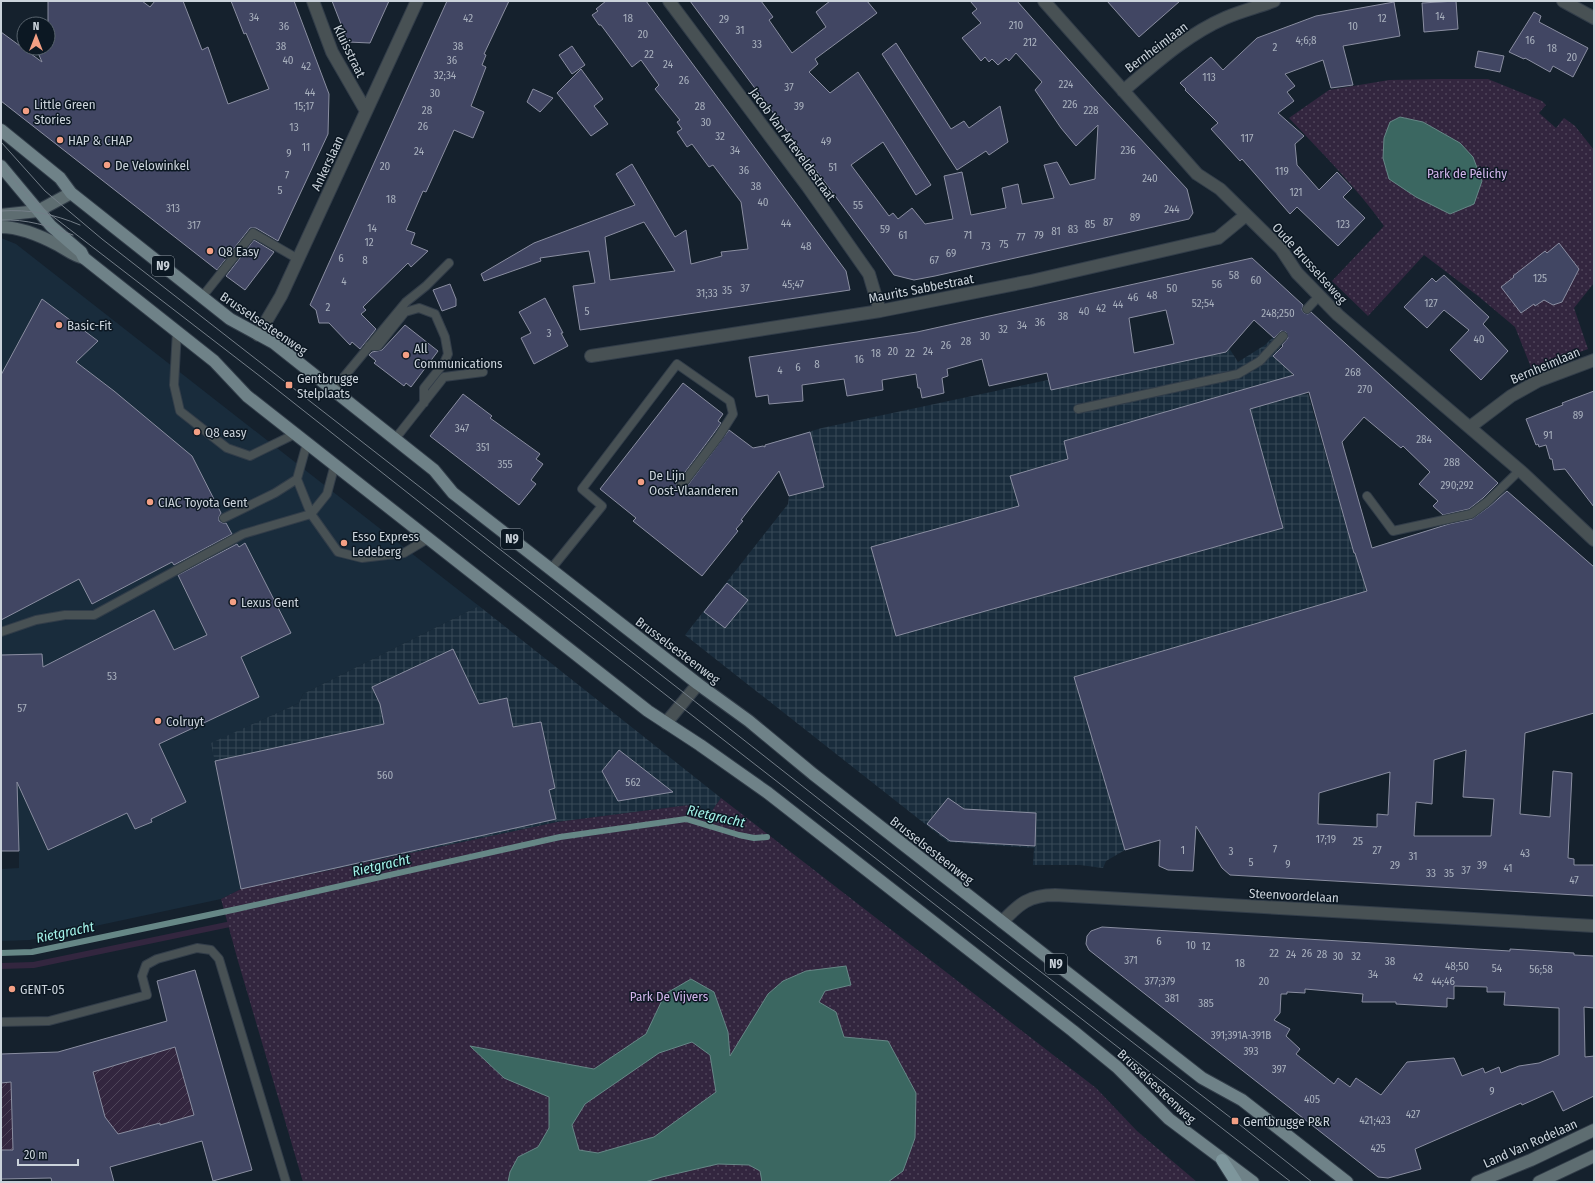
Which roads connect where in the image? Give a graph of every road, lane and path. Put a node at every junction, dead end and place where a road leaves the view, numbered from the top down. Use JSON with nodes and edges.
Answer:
{"nodes":[{"id":1,"x":313,"y":1,"type":"edge"},
{"id":2,"x":417,"y":1,"type":"edge"},
{"id":3,"x":669,"y":1,"type":"edge"},
{"id":4,"x":1044,"y":1,"type":"edge"},
{"id":5,"x":1274,"y":1,"type":"edge"},
{"id":6,"x":1563,"y":1,"type":"edge"},
{"id":7,"x":1594,"y":18,"type":"edge"},
{"id":8,"x":1123,"y":91,"type":"junction"},
{"id":9,"x":366,"y":111,"type":"junction"},
{"id":10,"x":1,"y":130,"type":"edge"},
{"id":11,"x":1,"y":166,"type":"edge"},
{"id":12,"x":71,"y":193,"type":"junction"},
{"id":13,"x":38,"y":211,"type":"junction"},
{"id":14,"x":1,"y":215,"type":"edge"},
{"id":15,"x":1246,"y":215,"type":"junction"},
{"id":16,"x":1,"y":227,"type":"edge"},
{"id":17,"x":84,"y":258,"type":"junction"},
{"id":18,"x":298,"y":259,"type":"junction"},
{"id":19,"x":449,"y":263,"type":"dead end"},
{"id":20,"x":1319,"y":296,"type":"junction"},
{"id":21,"x":202,"y":297,"type":"junction"},
{"id":22,"x":1307,"y":309,"type":"dead end"},
{"id":23,"x":880,"y":311,"type":"junction"},
{"id":24,"x":177,"y":331,"type":"junction"},
{"id":25,"x":258,"y":335,"type":"junction"},
{"id":26,"x":1283,"y":336,"type":"dead end"},
{"id":27,"x":369,"y":346,"type":"junction"},
{"id":28,"x":591,"y":356,"type":"dead end"},
{"id":29,"x":1594,"y":360,"type":"edge"},
{"id":30,"x":483,"y":372,"type":"dead end"},
{"id":31,"x":333,"y":390,"type":"junction"},
{"id":32,"x":424,"y":403,"type":"junction"},
{"id":33,"x":1078,"y":409,"type":"dead end"},
{"id":34,"x":1470,"y":427,"type":"junction"},
{"id":35,"x":295,"y":434,"type":"junction"},
{"id":36,"x":395,"y":439,"type":"junction"},
{"id":37,"x":307,"y":443,"type":"junction"},
{"id":38,"x":335,"y":464,"type":"junction"},
{"id":39,"x":1520,"y":470,"type":"junction"},
{"id":40,"x":298,"y":479,"type":"junction"},
{"id":41,"x":681,"y":486,"type":"dead end"},
{"id":42,"x":1367,"y":496,"type":"dead end"},
{"id":43,"x":311,"y":514,"type":"junction"},
{"id":44,"x":224,"y":518,"type":"dead end"},
{"id":45,"x":429,"y":538,"type":"junction"},
{"id":46,"x":1594,"y":540,"type":"edge"},
{"id":47,"x":551,"y":569,"type":"junction"},
{"id":48,"x":1,"y":632,"type":"edge"},
{"id":49,"x":698,"y":684,"type":"junction"},
{"id":50,"x":666,"y":723,"type":"junction"},
{"id":51,"x":1002,"y":922,"type":"junction"},
{"id":52,"x":1594,"y":926,"type":"edge"},
{"id":53,"x":1,"y":1022,"type":"edge"},
{"id":54,"x":1594,"y":1130,"type":"edge"},
{"id":55,"x":1594,"y":1156,"type":"edge"},
{"id":56,"x":1222,"y":1160,"type":"junction"},
{"id":57,"x":286,"y":1182,"type":"edge"},
{"id":58,"x":1236,"y":1182,"type":"edge"},
{"id":59,"x":1253,"y":1182,"type":"edge"},
{"id":60,"x":1347,"y":1182,"type":"edge"},
{"id":61,"x":1477,"y":1182,"type":"edge"},
{"id":62,"x":1539,"y":1182,"type":"edge"}],
"edges":[{"from":1,"to":9,"type":"street","name":"Kluisstraat"},
{"from":2,"to":9,"type":"street","name":"Ankerslaan"},
{"from":3,"to":23,"type":"street","name":"Jacob Van Arteveldestraat"},
{"from":4,"to":8,"type":"street","name":"Oude Brusselseweg"},
{"from":5,"to":8,"type":"street","name":"Bernheimlaan"},
{"from":6,"to":7,"type":"street"},
{"from":8,"to":15,"type":"street","name":"Oude Brusselseweg"},
{"from":9,"to":18,"type":"street","name":"Ankerslaan"},
{"from":10,"to":12,"type":"main road","name":"Brusselsesteenweg","number":"N9"},
{"from":11,"to":13,"type":"main road","name":"Brusselsesteenweg"},
{"from":12,"to":13,"type":"street"},
{"from":12,"to":21,"type":"main road","name":"Brusselsesteenweg","number":"N9"},
{"from":13,"to":14,"type":"street"},
{"from":13,"to":17,"type":"main road","name":"Brusselsesteenweg"},
{"from":15,"to":20,"type":"street","name":"Oude Brusselseweg"},
{"from":15,"to":23,"type":"street","name":"Maurits Sabbestraat"},
{"from":16,"to":17,"type":"street"},
{"from":17,"to":24,"type":"main road","name":"Brusselsesteenweg"},
{"from":18,"to":21,"type":"lane"},
{"from":18,"to":25,"type":"street","name":"Ankerslaan"},
{"from":19,"to":27,"type":"lane"},
{"from":20,"to":22,"type":"lane"},
{"from":20,"to":34,"type":"street","name":"Oude Brusselseweg"},
{"from":21,"to":25,"type":"main road","name":"Brusselsesteenweg","number":"N9"},
{"from":23,"to":28,"type":"street","name":"Maurits Sabbestraat"},
{"from":24,"to":35,"type":"main road","name":"Brusselsesteenweg"},
{"from":24,"to":35,"type":"lane"},
{"from":25,"to":31,"type":"main road","name":"Brusselsesteenweg","number":"N9"},
{"from":26,"to":33,"type":"lane"},
{"from":27,"to":31,"type":"lane"},
{"from":27,"to":32,"type":"lane"},
{"from":29,"to":34,"type":"street","name":"Bernheimlaan"},
{"from":30,"to":32,"type":"lane"},
{"from":31,"to":36,"type":"main road","name":"Brusselsesteenweg","number":"N9"},
{"from":32,"to":36,"type":"lane"},
{"from":34,"to":39,"type":"street","name":"Oude Brusselseweg"},
{"from":35,"to":37,"type":"main road","name":"Brusselsesteenweg"},
{"from":36,"to":47,"type":"main road","name":"Brusselsesteenweg","number":"N9"},
{"from":37,"to":38,"type":"main road","name":"Brusselsesteenweg"},
{"from":37,"to":40,"type":"lane"},
{"from":38,"to":43,"type":"lane"},
{"from":38,"to":45,"type":"main road","name":"Brusselsesteenweg"},
{"from":39,"to":42,"type":"lane"},
{"from":39,"to":46,"type":"street","name":"Oude Brusselseweg"},
{"from":40,"to":43,"type":"lane"},
{"from":40,"to":44,"type":"lane"},
{"from":41,"to":47,"type":"lane"},
{"from":43,"to":45,"type":"lane"},
{"from":43,"to":48,"type":"lane"},
{"from":45,"to":50,"type":"main road","name":"Brusselsesteenweg"},
{"from":47,"to":49,"type":"main road","name":"Brusselsesteenweg","number":"N9"},
{"from":49,"to":50,"type":"street"},
{"from":49,"to":51,"type":"main road","name":"Brusselsesteenweg","number":"N9"},
{"from":50,"to":56,"type":"main road","name":"Brusselsesteenweg"},
{"from":51,"to":52,"type":"street","name":"Steenvoordelaan"},
{"from":51,"to":60,"type":"main road","name":"Brusselsesteenweg","number":"N9"},
{"from":53,"to":57,"type":"lane"},
{"from":54,"to":61,"type":"street","name":"Land Van Rodelaan"},
{"from":55,"to":62,"type":"street"},
{"from":56,"to":58,"type":"highway"},
{"from":56,"to":59,"type":"main road","name":"Brusselsesteenweg"}]}
